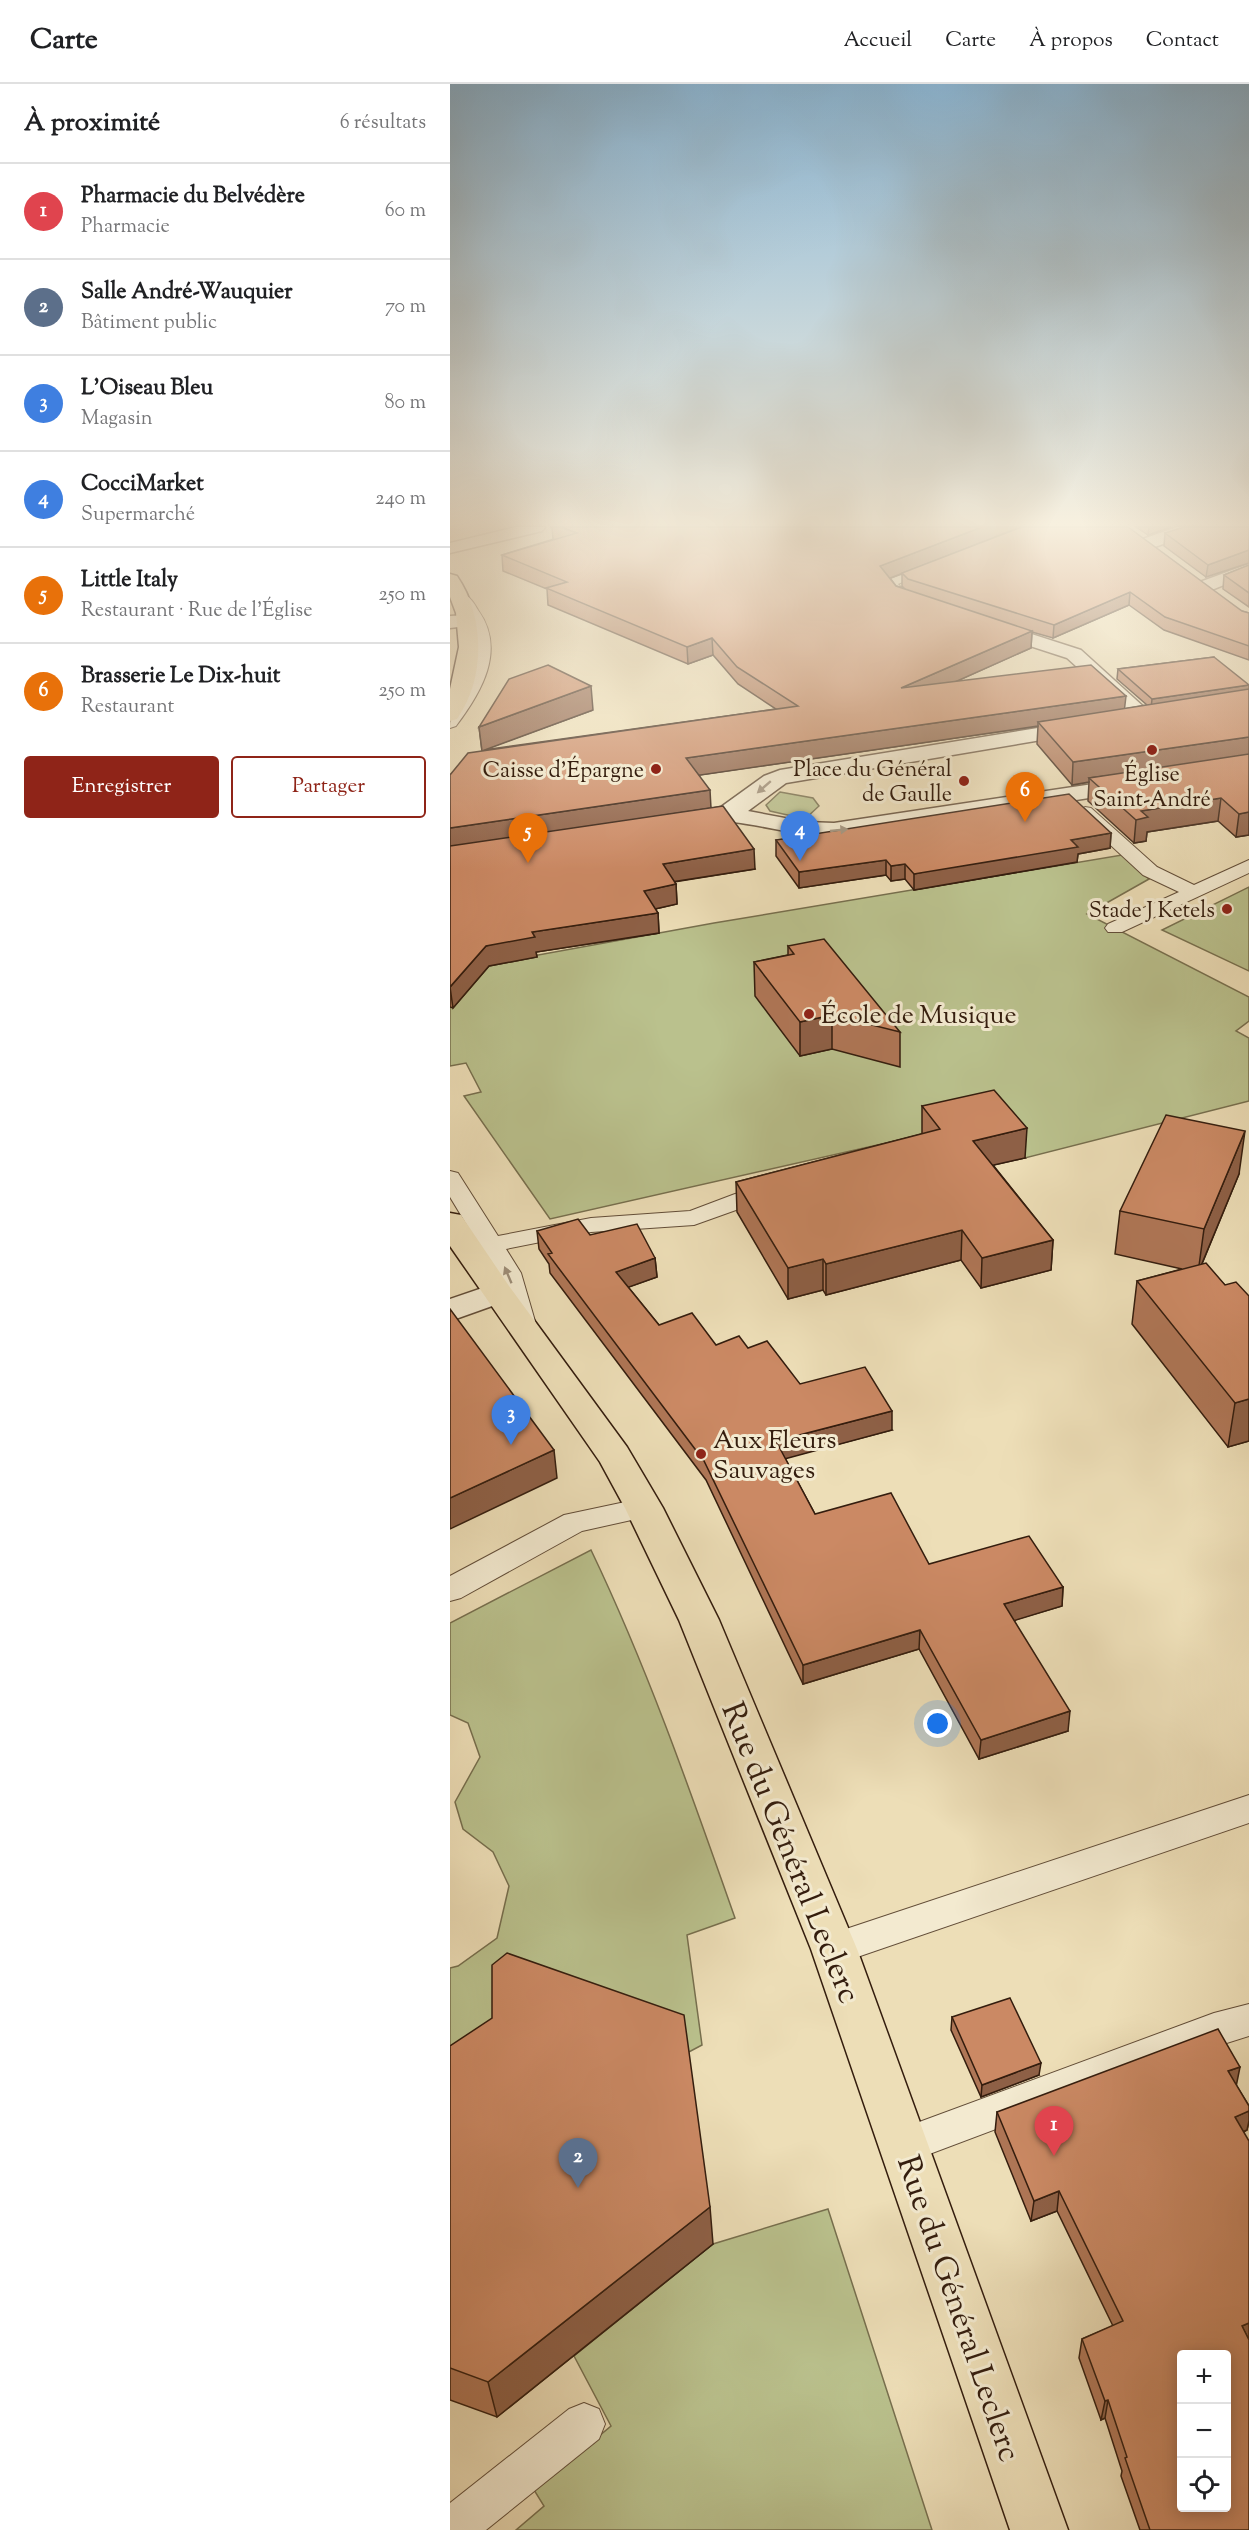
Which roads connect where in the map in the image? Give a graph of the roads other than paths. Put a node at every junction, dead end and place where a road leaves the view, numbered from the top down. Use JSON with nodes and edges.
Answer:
{"nodes":[{"id":1,"x":464,"y":641,"type":"edge"},
{"id":2,"x":482,"y":641,"type":"edge"},
{"id":3,"x":1034,"y":641,"type":"edge"},
{"id":4,"x":455,"y":695,"type":"edge"},
{"id":5,"x":1168,"y":714,"type":"edge"},
{"id":6,"x":450,"y":715,"type":"edge"},
{"id":7,"x":1145,"y":718,"type":"junction"},
{"id":8,"x":1122,"y":721,"type":"edge"},
{"id":9,"x":450,"y":723,"type":"edge"},
{"id":10,"x":1099,"y":724,"type":"edge"},
{"id":11,"x":1157,"y":781,"type":"edge"},
{"id":12,"x":1074,"y":792,"type":"junction"},
{"id":13,"x":719,"y":816,"type":"junction"},
{"id":14,"x":660,"y":825,"type":"edge"},
{"id":15,"x":1249,"y":866,"type":"edge"},
{"id":16,"x":1194,"y":892,"type":"junction"},
{"id":17,"x":1115,"y":928,"type":"dead end"},
{"id":18,"x":450,"y":1178,"type":"edge"},
{"id":19,"x":788,"y":1188,"type":"edge"},
{"id":20,"x":450,"y":1222,"type":"edge"},
{"id":21,"x":480,"y":1247,"type":"junction"},
{"id":22,"x":497,"y":1293,"type":"junction"},
{"id":23,"x":450,"y":1311,"type":"edge"},
{"id":24,"x":525,"y":1331,"type":"junction"},
{"id":25,"x":644,"y":1508,"type":"junction"},
{"id":26,"x":450,"y":1590,"type":"edge"},
{"id":27,"x":1249,"y":1809,"type":"edge"},
{"id":28,"x":834,"y":1949,"type":"junction"},
{"id":29,"x":1249,"y":2020,"type":"edge"},
{"id":30,"x":903,"y":2146,"type":"junction"},
{"id":31,"x":584,"y":2424,"type":"dead end"},
{"id":32,"x":451,"y":2530,"type":"edge"},
{"id":33,"x":1039,"y":2530,"type":"edge"}],
"edges":[{"from":1,"to":4,"type":"main road"},
{"from":2,"to":9,"type":"lane"},
{"from":3,"to":7,"type":"street"},
{"from":4,"to":6,"type":"main road"},
{"from":5,"to":7,"type":"street"},
{"from":7,"to":8,"type":"street"},
{"from":10,"to":13,"type":"street","one_way":true},
{"from":11,"to":12,"type":"street"},
{"from":13,"to":12,"type":"street","one_way":true},
{"from":12,"to":16,"type":"lane"},
{"from":13,"to":14,"type":"street"},
{"from":15,"to":16,"type":"lane"},
{"from":16,"to":17,"type":"lane"},
{"from":18,"to":21,"type":"lane"},
{"from":19,"to":21,"type":"lane"},
{"from":20,"to":21,"type":"main road","name":"Rue du Général Leclerc"},
{"from":21,"to":22,"type":"main road","name":"Rue du Général Leclerc"},
{"from":24,"to":21,"type":"lane","one_way":true},
{"from":22,"to":23,"type":"street"},
{"from":22,"to":24,"type":"main road","name":"Rue du Général Leclerc"},
{"from":24,"to":25,"type":"main road","name":"Rue du Général Leclerc"},
{"from":25,"to":26,"type":"lane"},
{"from":25,"to":28,"type":"main road","name":"Rue du Général Leclerc"},
{"from":27,"to":28,"type":"lane"},
{"from":28,"to":30,"type":"main road","name":"Rue du Général Leclerc"},
{"from":29,"to":30,"type":"lane"},
{"from":30,"to":33,"type":"main road","name":"Rue du Général Leclerc"},
{"from":31,"to":32,"type":"lane"}]}
